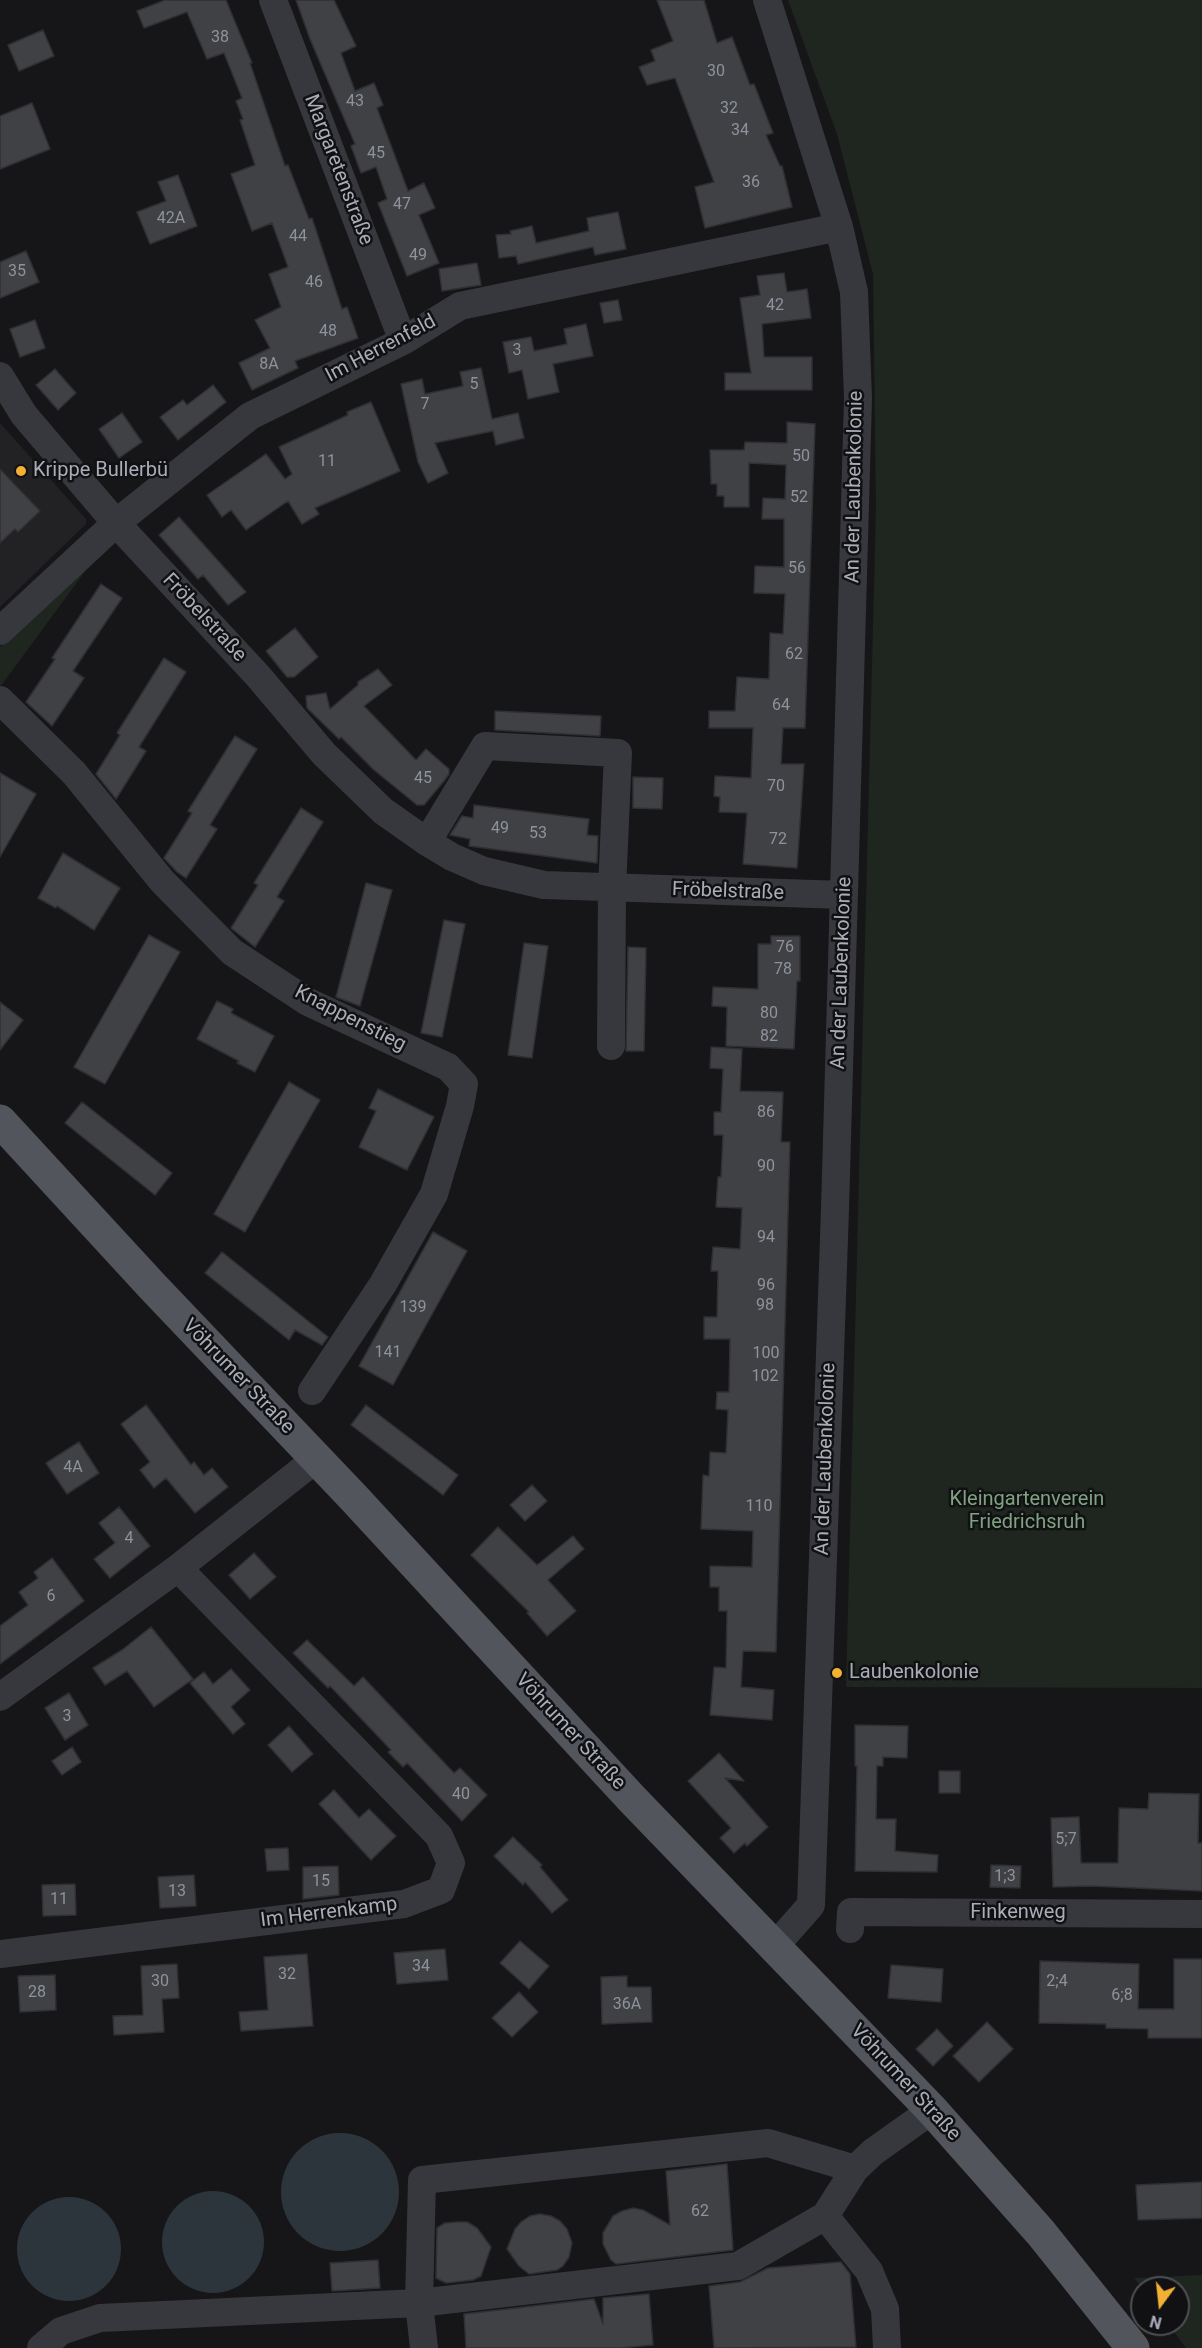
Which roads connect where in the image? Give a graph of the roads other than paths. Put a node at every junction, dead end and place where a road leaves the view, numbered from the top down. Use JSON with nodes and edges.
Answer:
{"nodes":[{"id":1,"x":273,"y":0,"type":"edge"},
{"id":2,"x":767,"y":0,"type":"edge"},
{"id":3,"x":839,"y":227,"type":"junction"},
{"id":4,"x":403,"y":341,"type":"junction"},
{"id":5,"x":0,"y":376,"type":"edge"},
{"id":6,"x":116,"y":523,"type":"junction"},
{"id":7,"x":0,"y":631,"type":"edge"},
{"id":8,"x":0,"y":700,"type":"edge"},
{"id":9,"x":427,"y":842,"type":"junction"},
{"id":10,"x":612,"y":889,"type":"junction"},
{"id":11,"x":844,"y":895,"type":"junction"},
{"id":12,"x":611,"y":1046,"type":"dead end"},
{"id":13,"x":0,"y":1121,"type":"edge"},
{"id":14,"x":312,"y":1391,"type":"dead end"},
{"id":15,"x":316,"y":1459,"type":"junction"},
{"id":16,"x":178,"y":1568,"type":"junction"},
{"id":17,"x":0,"y":1697,"type":"edge"},
{"id":18,"x":1202,"y":1914,"type":"edge"},
{"id":19,"x":849,"y":1929,"type":"dead end"},
{"id":20,"x":775,"y":1946,"type":"junction"},
{"id":21,"x":0,"y":1954,"type":"edge"},
{"id":22,"x":932,"y":2110,"type":"junction"},
{"id":23,"x":855,"y":2169,"type":"junction"},
{"id":24,"x":825,"y":2216,"type":"junction"},
{"id":25,"x":419,"y":2302,"type":"junction"},
{"id":26,"x":41,"y":2348,"type":"edge"},
{"id":27,"x":424,"y":2348,"type":"edge"},
{"id":28,"x":887,"y":2348,"type":"edge"},
{"id":29,"x":1133,"y":2348,"type":"edge"}],
"edges":[{"from":1,"to":4,"type":"street","name":"Margaretenstraße"},
{"from":2,"to":3,"type":"street","name":"An der Laubenkolonie"},
{"from":3,"to":4,"type":"street","name":"Im Herrenfeld"},
{"from":3,"to":11,"type":"street","name":"An der Laubenkolonie"},
{"from":4,"to":6,"type":"street","name":"Im Herrenfeld"},
{"from":5,"to":6,"type":"street","name":"Fröbelstraße"},
{"from":6,"to":7,"type":"street","name":"Im Herrenfeld"},
{"from":6,"to":9,"type":"street","name":"Fröbelstraße"},
{"from":8,"to":14,"type":"street","name":"Knappenstieg"},
{"from":9,"to":10,"type":"street","name":"Fröbelstraße"},
{"from":9,"to":10,"type":"street"},
{"from":10,"to":11,"type":"street","name":"Fröbelstraße"},
{"from":10,"to":12,"type":"street"},
{"from":11,"to":20,"type":"street","name":"An der Laubenkolonie"},
{"from":13,"to":15,"type":"main road","name":"Vöhrumer Straße"},
{"from":15,"to":16,"type":"street"},
{"from":15,"to":20,"type":"main road","name":"Vöhrumer Straße"},
{"from":16,"to":17,"type":"street"},
{"from":16,"to":21,"type":"street","name":"Im Herrenkamp"},
{"from":18,"to":19,"type":"street","name":"Finkenweg"},
{"from":20,"to":22,"type":"main road","name":"Vöhrumer Straße"},
{"from":22,"to":23,"type":"street"},
{"from":22,"to":29,"type":"main road","name":"Vöhrumer Straße"},
{"from":23,"to":24,"type":"street"},
{"from":23,"to":25,"type":"street"},
{"from":24,"to":25,"type":"street"},
{"from":24,"to":28,"type":"street"},
{"from":25,"to":26,"type":"street"},
{"from":25,"to":27,"type":"street"}]}
